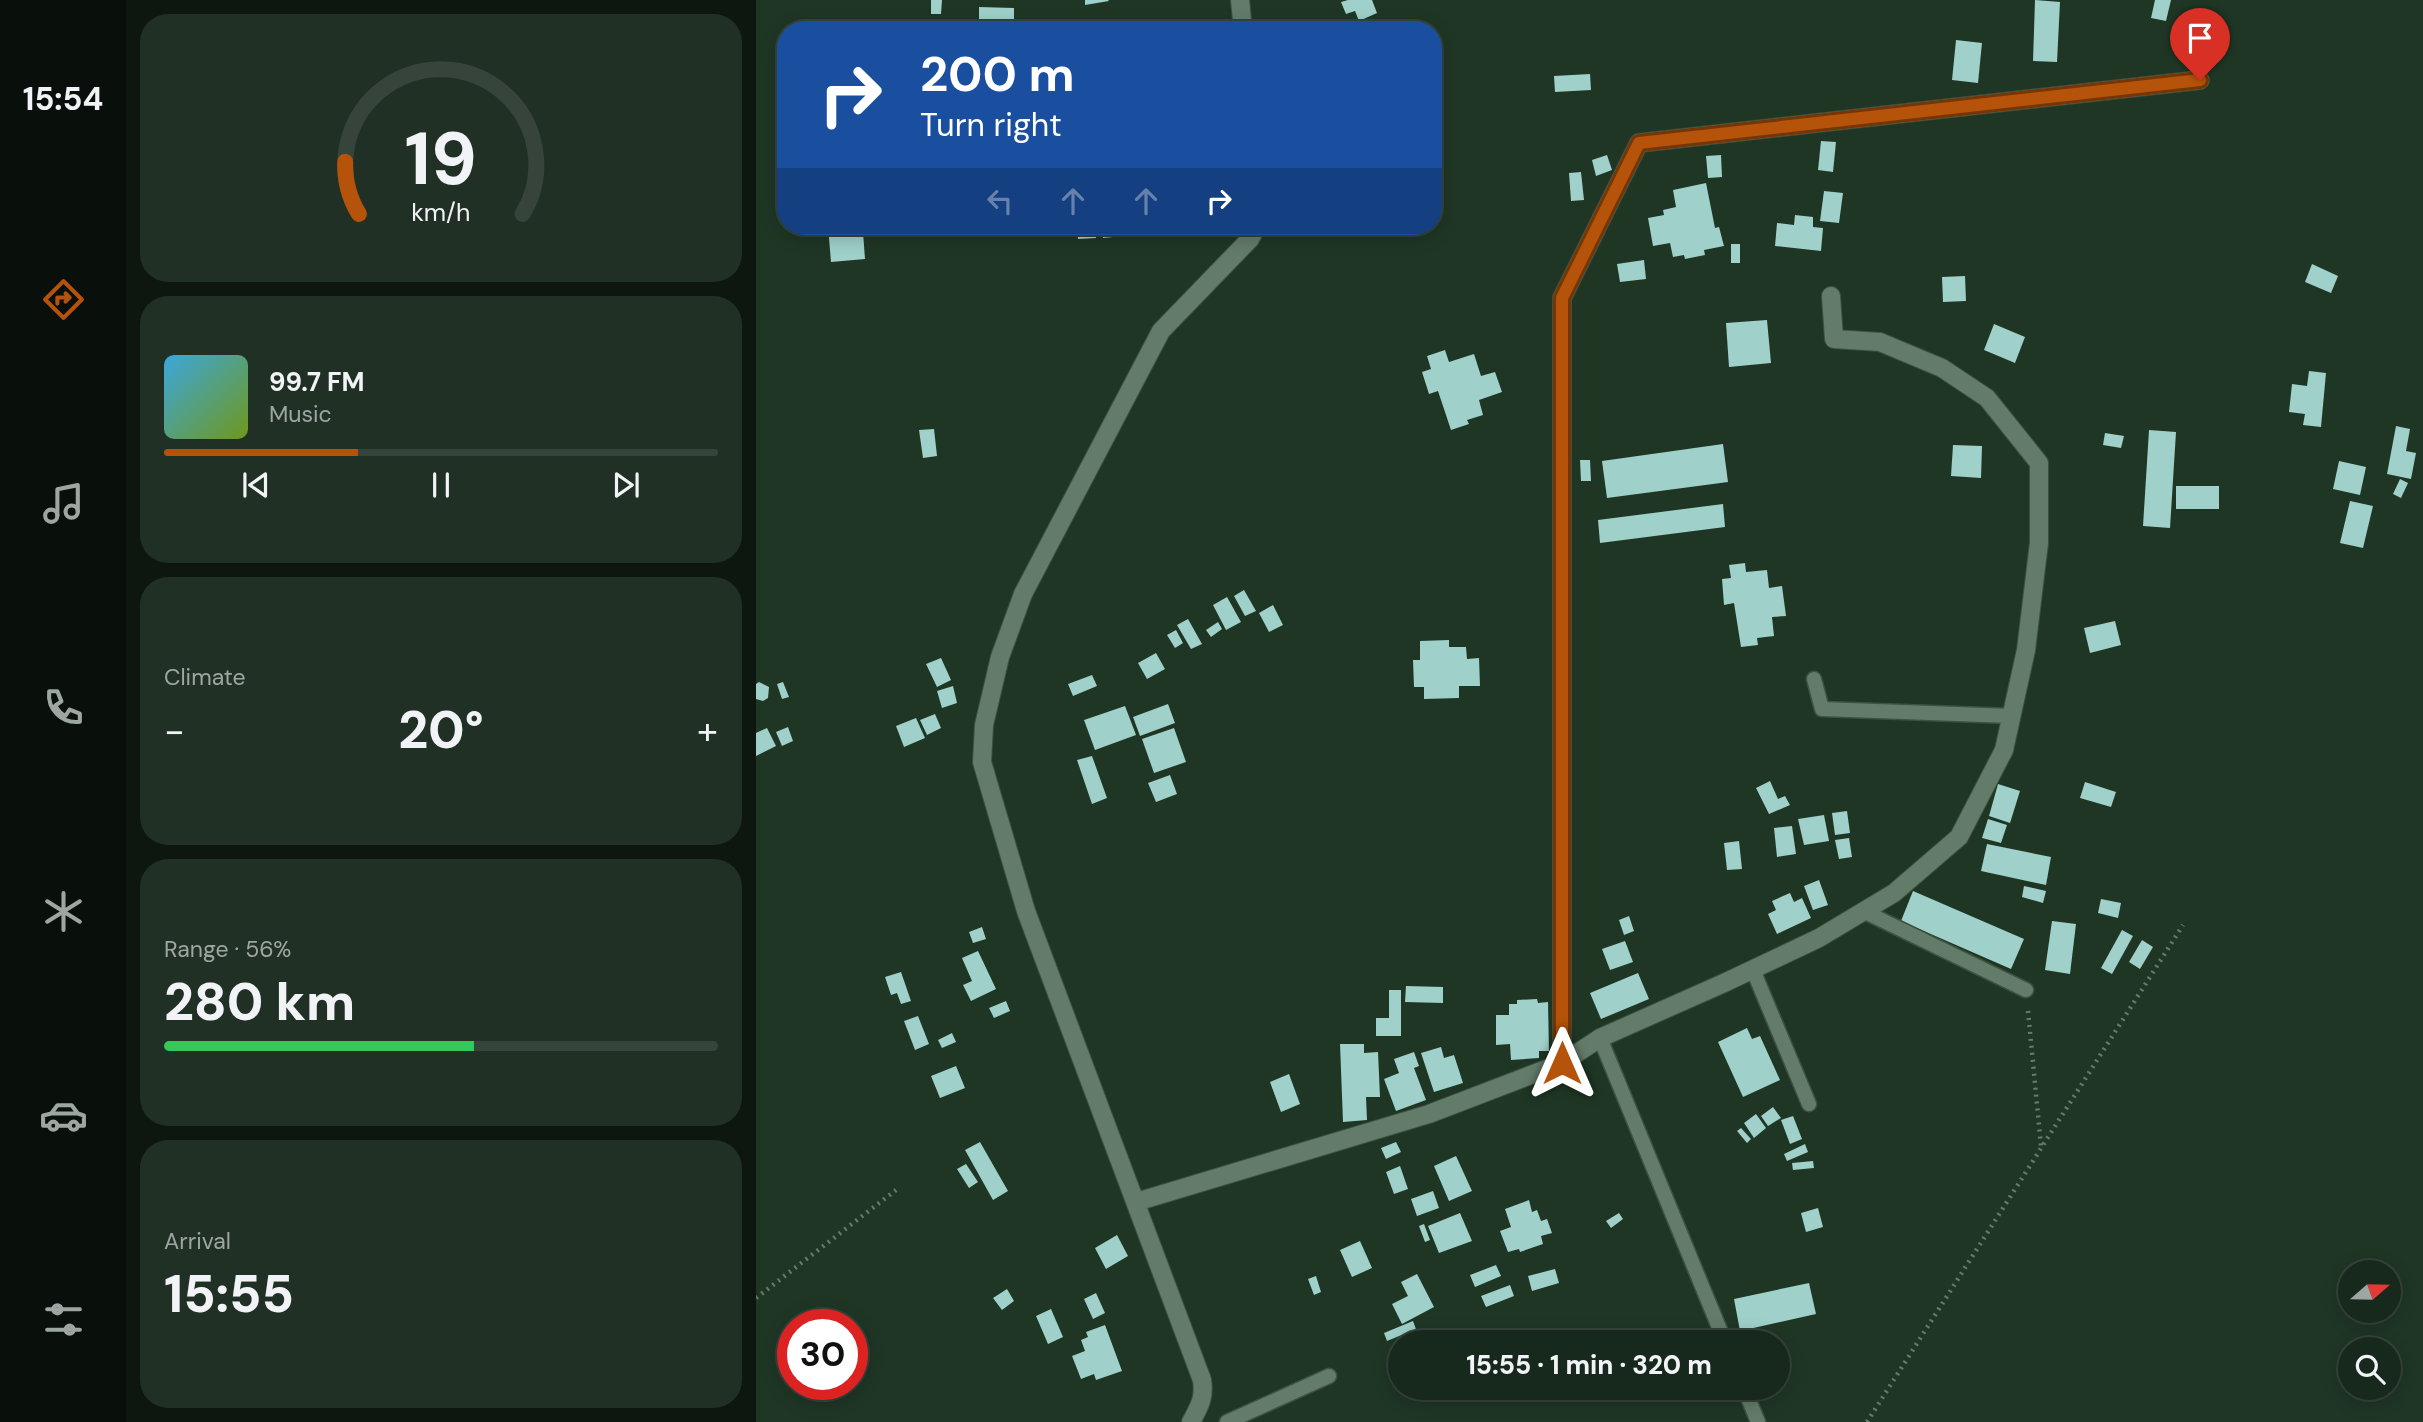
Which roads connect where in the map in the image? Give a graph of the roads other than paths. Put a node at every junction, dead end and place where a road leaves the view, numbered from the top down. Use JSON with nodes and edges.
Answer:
{"nodes":[{"id":1,"x":1240,"y":0,"type":"edge"},
{"id":2,"x":1242,"y":21,"type":"edge"},
{"id":3,"x":2200,"y":80,"type":"dead end"},
{"id":4,"x":1252,"y":235,"type":"edge"},
{"id":5,"x":1831,"y":296,"type":"dead end"},
{"id":6,"x":1814,"y":679,"type":"dead end"},
{"id":7,"x":2011,"y":716,"type":"junction"},
{"id":8,"x":1863,"y":911,"type":"junction"},
{"id":9,"x":1753,"y":970,"type":"junction"},
{"id":10,"x":2026,"y":990,"type":"road end"},
{"id":11,"x":1600,"y":1038,"type":"junction"},
{"id":12,"x":1562,"y":1063,"type":"junction"},
{"id":13,"x":1809,"y":1104,"type":"dead end"},
{"id":14,"x":1136,"y":1202,"type":"junction"},
{"id":15,"x":1720,"y":1330,"type":"edge"},
{"id":16,"x":1329,"y":1376,"type":"dead end"},
{"id":17,"x":1749,"y":1400,"type":"edge"},
{"id":18,"x":1191,"y":1422,"type":"edge"},
{"id":19,"x":1203,"y":1422,"type":"edge"},
{"id":20,"x":1227,"y":1422,"type":"edge"},
{"id":21,"x":1758,"y":1422,"type":"edge"}],
"edges":[{"from":1,"to":2,"type":"street"},
{"from":3,"to":12,"type":"street"},
{"from":4,"to":14,"type":"street"},
{"from":5,"to":7,"type":"street"},
{"from":6,"to":7,"type":"lane"},
{"from":7,"to":8,"type":"street"},
{"from":8,"to":9,"type":"street"},
{"from":8,"to":10,"type":"lane"},
{"from":9,"to":11,"type":"street"},
{"from":9,"to":13,"type":"lane"},
{"from":11,"to":12,"type":"street"},
{"from":11,"to":15,"type":"lane"},
{"from":12,"to":14,"type":"street"},
{"from":14,"to":18,"type":"street"},
{"from":16,"to":20,"type":"lane"},
{"from":17,"to":21,"type":"lane"},
{"from":18,"to":19,"type":"lane"}]}
